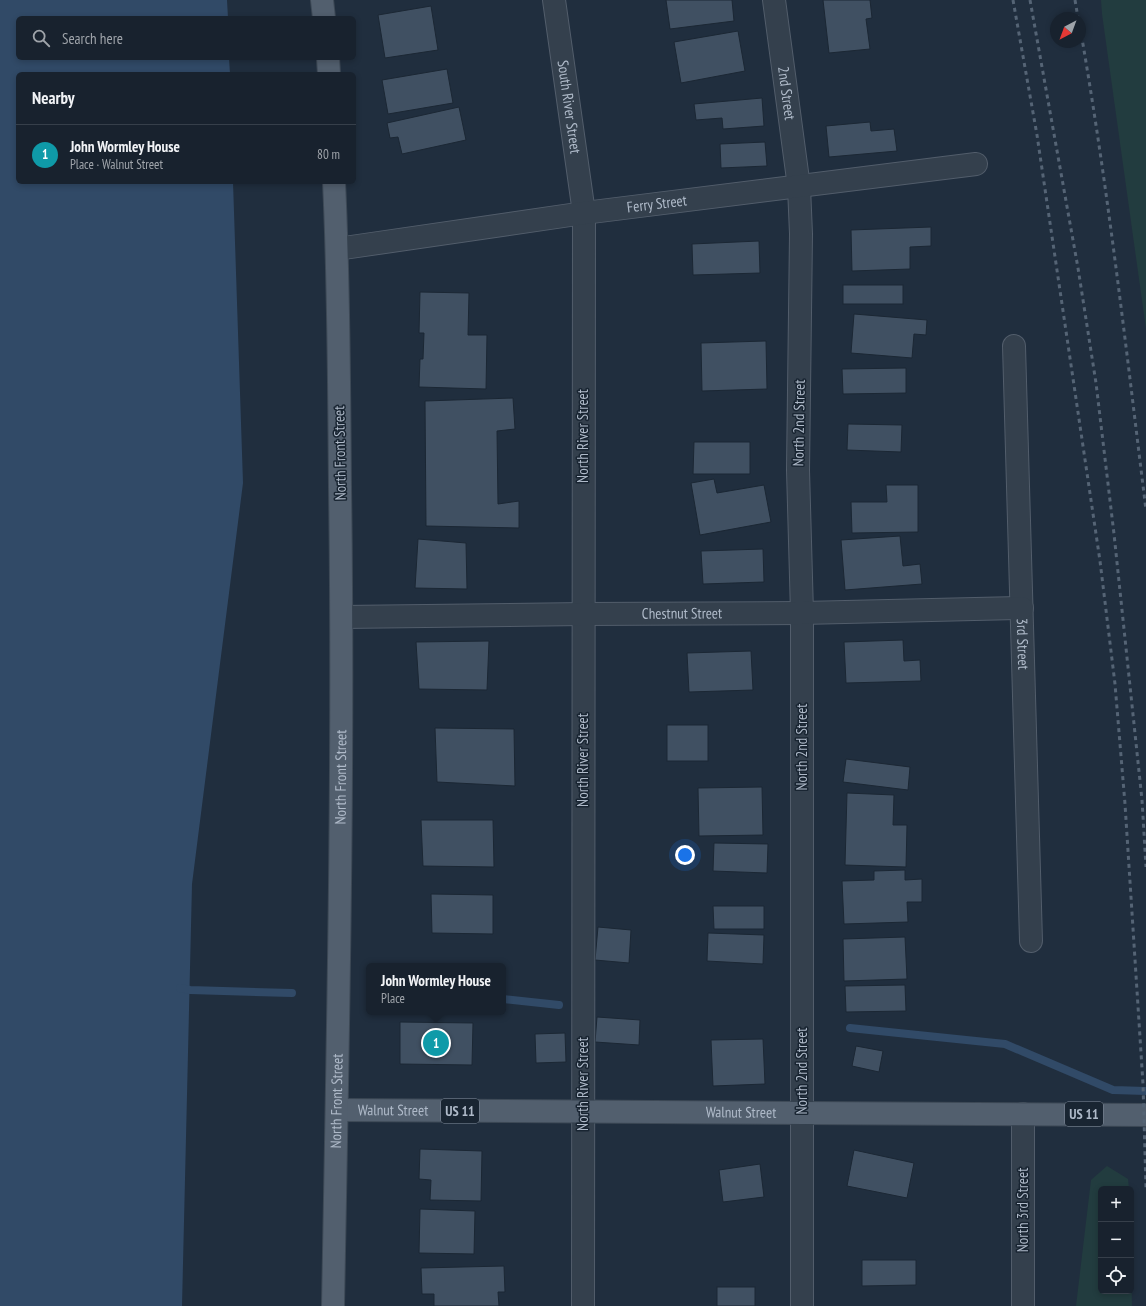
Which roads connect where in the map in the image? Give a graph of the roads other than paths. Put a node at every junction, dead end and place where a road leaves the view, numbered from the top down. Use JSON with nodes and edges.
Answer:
{"nodes":[{"id":1,"x":322,"y":0,"type":"edge"},
{"id":2,"x":554,"y":0,"type":"edge"},
{"id":3,"x":774,"y":0,"type":"edge"},
{"id":4,"x":324,"y":16,"type":"edge"},
{"id":5,"x":328,"y":60,"type":"edge"},
{"id":6,"x":329,"y":72,"type":"edge"},
{"id":7,"x":976,"y":164,"type":"dead end"},
{"id":8,"x":334,"y":184,"type":"edge"},
{"id":9,"x":799,"y":187,"type":"junction"},
{"id":10,"x":584,"y":214,"type":"junction"},
{"id":11,"x":337,"y":249,"type":"junction"},
{"id":12,"x":1014,"y":346,"type":"dead end"},
{"id":13,"x":1022,"y":608,"type":"junction"},
{"id":14,"x":802,"y":613,"type":"junction"},
{"id":15,"x":583,"y":614,"type":"junction"},
{"id":16,"x":342,"y":618,"type":"junction"},
{"id":17,"x":1031,"y":942,"type":"dead end"},
{"id":18,"x":337,"y":1110,"type":"junction"},
{"id":19,"x":583,"y":1112,"type":"junction"},
{"id":20,"x":802,"y":1113,"type":"junction"},
{"id":21,"x":1023,"y":1114,"type":"junction"},
{"id":22,"x":1146,"y":1114,"type":"edge"},
{"id":23,"x":333,"y":1306,"type":"edge"},
{"id":24,"x":583,"y":1306,"type":"edge"},
{"id":25,"x":802,"y":1306,"type":"edge"},
{"id":26,"x":1023,"y":1306,"type":"edge"}],
"edges":[{"from":1,"to":4,"type":"main road"},
{"from":2,"to":10,"type":"street","name":"South River Street"},
{"from":3,"to":9,"type":"street","name":"2nd Street"},
{"from":5,"to":6,"type":"main road"},
{"from":7,"to":9,"type":"street","name":"Ferry Street"},
{"from":8,"to":11,"type":"main road","name":"North Front Street"},
{"from":9,"to":10,"type":"street","name":"Ferry Street"},
{"from":9,"to":14,"type":"street","name":"North 2nd Street"},
{"from":10,"to":11,"type":"street","name":"Ferry Street"},
{"from":10,"to":15,"type":"street","name":"North River Street"},
{"from":11,"to":16,"type":"main road","name":"North Front Street"},
{"from":12,"to":13,"type":"street","name":"3rd Street"},
{"from":13,"to":14,"type":"street","name":"Chestnut Street"},
{"from":13,"to":17,"type":"street","name":"3rd Street"},
{"from":14,"to":15,"type":"street","name":"Chestnut Street"},
{"from":14,"to":20,"type":"street","name":"North 2nd Street"},
{"from":15,"to":16,"type":"street","name":"Chestnut Street"},
{"from":15,"to":19,"type":"street","name":"North River Street"},
{"from":16,"to":18,"type":"main road","name":"North Front Street"},
{"from":18,"to":19,"type":"main road","name":"Walnut Street","number":"US 11"},
{"from":18,"to":23,"type":"main road","name":"North Front Street"},
{"from":19,"to":20,"type":"main road","name":"Walnut Street","number":"US 11"},
{"from":19,"to":24,"type":"street","name":"North River Street"},
{"from":20,"to":21,"type":"main road","name":"Walnut Street","number":"US 11"},
{"from":20,"to":25,"type":"street","name":"North 2nd Street"},
{"from":21,"to":22,"type":"main road","name":"Walnut Street","number":"US 11"},
{"from":21,"to":26,"type":"street","name":"North 3rd Street"}]}
